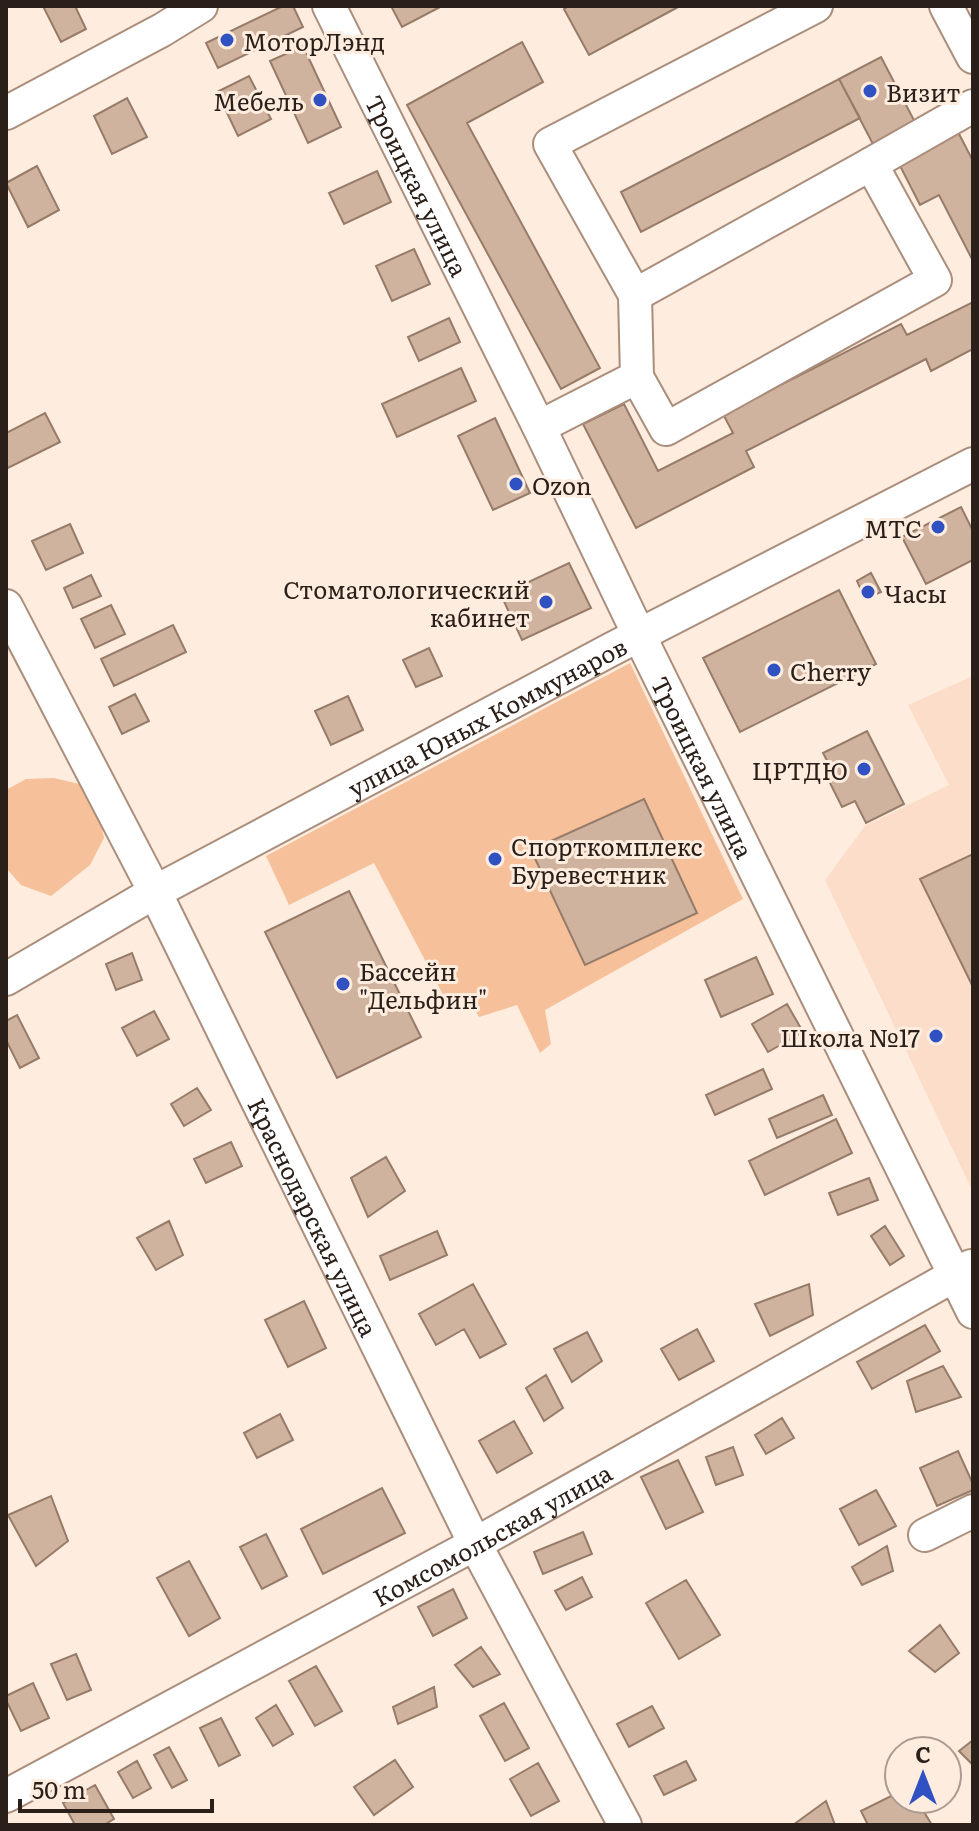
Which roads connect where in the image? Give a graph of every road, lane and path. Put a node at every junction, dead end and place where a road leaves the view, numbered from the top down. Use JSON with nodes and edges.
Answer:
{"nodes":[{"id":1,"x":201,"y":6,"type":"edge"},
{"id":2,"x":329,"y":6,"type":"edge"},
{"id":3,"x":816,"y":6,"type":"edge"},
{"id":4,"x":946,"y":6,"type":"edge"},
{"id":5,"x":156,"y":18,"type":"edge"},
{"id":6,"x":973,"y":57,"type":"edge"},
{"id":7,"x":973,"y":106,"type":"edge"},
{"id":8,"x":6,"y":113,"type":"edge"},
{"id":9,"x":871,"y":164,"type":"junction"},
{"id":10,"x":635,"y":295,"type":"junction"},
{"id":11,"x":637,"y":377,"type":"junction"},
{"id":12,"x":539,"y":427,"type":"junction"},
{"id":13,"x":973,"y":464,"type":"edge"},
{"id":14,"x":6,"y":606,"type":"edge"},
{"id":15,"x":639,"y":635,"type":"junction"},
{"id":16,"x":155,"y":892,"type":"junction"},
{"id":17,"x":6,"y":979,"type":"edge"},
{"id":18,"x":964,"y":1270,"type":"edge"},
{"id":19,"x":973,"y":1312,"type":"edge"},
{"id":20,"x":973,"y":1511,"type":"edge"},
{"id":21,"x":925,"y":1535,"type":"dead end"},
{"id":22,"x":475,"y":1544,"type":"junction"},
{"id":23,"x":6,"y":1796,"type":"edge"},
{"id":24,"x":625,"y":1825,"type":"edge"}],
"edges":[{"from":1,"to":5,"type":"street"},
{"from":2,"to":12,"type":"street","name":"Троицкая улица"},
{"from":3,"to":10,"type":"street"},
{"from":4,"to":6,"type":"street"},
{"from":5,"to":8,"type":"street"},
{"from":7,"to":9,"type":"street"},
{"from":9,"to":10,"type":"street"},
{"from":9,"to":11,"type":"street"},
{"from":10,"to":11,"type":"street"},
{"from":11,"to":12,"type":"street"},
{"from":12,"to":15,"type":"street","name":"Троицкая улица"},
{"from":13,"to":15,"type":"street","name":"улица Юных Коммунаров"},
{"from":14,"to":16,"type":"street","name":"Краснодарская улица"},
{"from":15,"to":16,"type":"street","name":"улица Юных Коммунаров"},
{"from":15,"to":18,"type":"street","name":"Троицкая улица"},
{"from":16,"to":17,"type":"street","name":"улица Юных Коммунаров"},
{"from":16,"to":22,"type":"street","name":"Краснодарская улица"},
{"from":18,"to":19,"type":"street","name":"Троицкая улица"},
{"from":18,"to":22,"type":"street","name":"Комсомольская улица"},
{"from":20,"to":21,"type":"street"},
{"from":22,"to":23,"type":"street","name":"Комсомольская улица"},
{"from":22,"to":24,"type":"street","name":"Краснодарская улица"}]}
